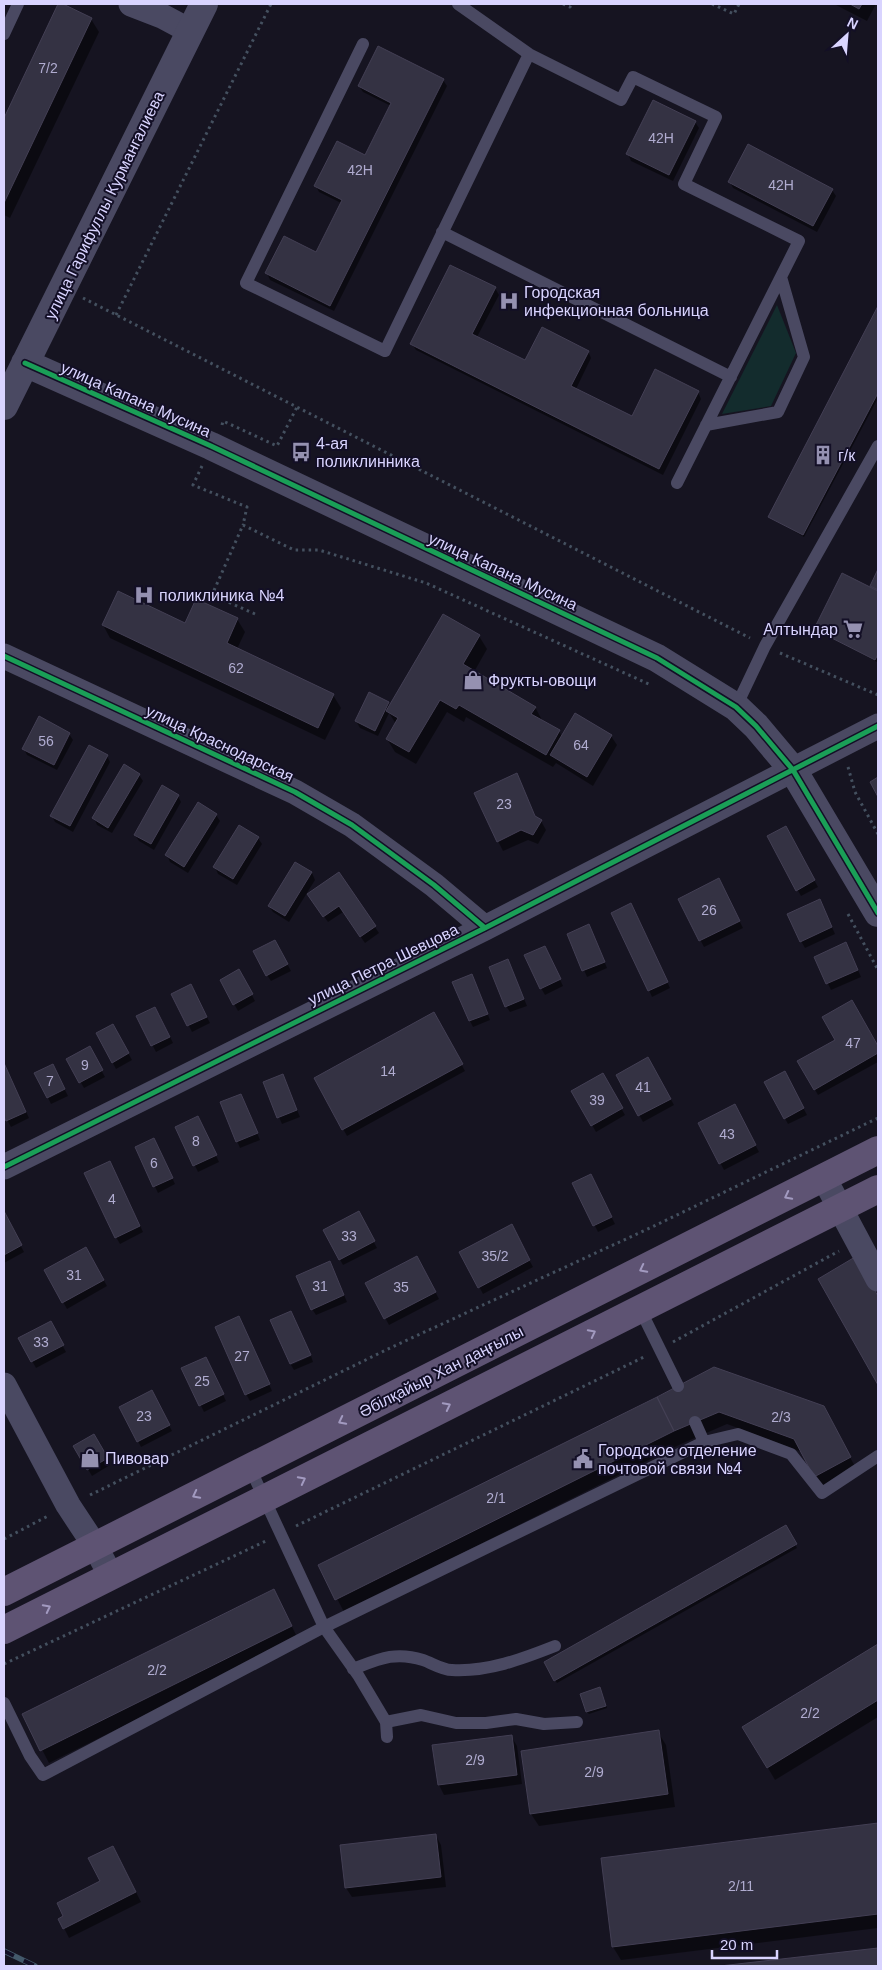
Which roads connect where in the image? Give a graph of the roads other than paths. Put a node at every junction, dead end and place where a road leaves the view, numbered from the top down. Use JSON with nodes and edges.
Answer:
{"nodes":[{"id":1,"x":18,"y":4,"type":"edge"},
{"id":2,"x":130,"y":4,"type":"edge"},
{"id":3,"x":204,"y":4,"type":"edge"},
{"id":4,"x":458,"y":4,"type":"edge"},
{"id":5,"x":190,"y":31,"type":"junction"},
{"id":6,"x":4,"y":34,"type":"edge"},
{"id":7,"x":363,"y":44,"type":"dead end"},
{"id":8,"x":529,"y":54,"type":"junction"},
{"id":9,"x":442,"y":232,"type":"junction"},
{"id":10,"x":781,"y":277,"type":"junction"},
{"id":11,"x":731,"y":377,"type":"junction"},
{"id":12,"x":12,"y":383,"type":"edge"},
{"id":13,"x":706,"y":425,"type":"junction"},
{"id":14,"x":878,"y":446,"type":"edge"},
{"id":15,"x":677,"y":484,"type":"dead end"},
{"id":16,"x":4,"y":656,"type":"edge"},
{"id":17,"x":736,"y":707,"type":"junction"},
{"id":18,"x":878,"y":726,"type":"edge"},
{"id":19,"x":793,"y":770,"type":"junction"},
{"id":20,"x":878,"y":914,"type":"edge"},
{"id":21,"x":485,"y":928,"type":"junction"},
{"id":22,"x":878,"y":1150,"type":"edge"},
{"id":23,"x":4,"y":1167,"type":"edge"},
{"id":24,"x":824,"y":1178,"type":"junction"},
{"id":25,"x":878,"y":1189,"type":"edge"},
{"id":26,"x":839,"y":1208,"type":"junction"},
{"id":27,"x":875,"y":1267,"type":"edge"},
{"id":28,"x":640,"y":1309,"type":"junction"},
{"id":29,"x":4,"y":1385,"type":"edge"},
{"id":30,"x":678,"y":1386,"type":"dead end"},
{"id":31,"x":695,"y":1422,"type":"dead end"},
{"id":32,"x":704,"y":1442,"type":"junction"},
{"id":33,"x":878,"y":1456,"type":"edge"},
{"id":34,"x":250,"y":1468,"type":"junction"},
{"id":35,"x":264,"y":1498,"type":"junction"},
{"id":36,"x":96,"y":1546,"type":"junction"},
{"id":37,"x":111,"y":1576,"type":"junction"},
{"id":38,"x":4,"y":1592,"type":"edge"},
{"id":39,"x":324,"y":1627,"type":"junction"},
{"id":40,"x":4,"y":1630,"type":"edge"},
{"id":41,"x":556,"y":1646,"type":"dead end"},
{"id":42,"x":353,"y":1669,"type":"junction"},
{"id":43,"x":4,"y":1703,"type":"edge"},
{"id":44,"x":386,"y":1722,"type":"junction"},
{"id":45,"x":577,"y":1722,"type":"dead end"},
{"id":46,"x":387,"y":1738,"type":"dead end"}],
"edges":[{"from":1,"to":6,"type":"lane"},
{"from":2,"to":5,"type":"street"},
{"from":3,"to":5,"type":"street","name":"улица Гарифуллы Курмангалиева"},
{"from":4,"to":8,"type":"lane"},
{"from":5,"to":12,"type":"street","name":"улица Гарифуллы Курмангалиева"},
{"from":7,"to":9,"type":"lane"},
{"from":8,"to":9,"type":"lane"},
{"from":8,"to":10,"type":"lane"},
{"from":9,"to":11,"type":"lane"},
{"from":10,"to":11,"type":"lane"},
{"from":10,"to":13,"type":"lane"},
{"from":11,"to":13,"type":"lane"},
{"from":12,"to":17,"type":"street","name":"улица Капана Мусина"},
{"from":13,"to":15,"type":"lane"},
{"from":14,"to":17,"type":"lane"},
{"from":16,"to":21,"type":"street","name":"улица Краснодарская"},
{"from":17,"to":19,"type":"street","name":"улица Капана Мусина"},
{"from":18,"to":19,"type":"street","name":"улица Петра Шевцова"},
{"from":19,"to":20,"type":"street","name":"улица Капана Мусина"},
{"from":19,"to":21,"type":"street","name":"улица Петра Шевцова"},
{"from":21,"to":23,"type":"street","name":"улица Петра Шевцова"},
{"from":22,"to":24,"type":"main road","name":"Әбілқайыр Хан даңғылы"},
{"from":24,"to":26,"type":"street"},
{"from":24,"to":34,"type":"main road","name":"Әбілқайыр Хан даңғылы","one_way":true},
{"from":25,"to":26,"type":"main road","name":"Әбілқайыр Хан даңғылы"},
{"from":26,"to":27,"type":"street"},
{"from":26,"to":28,"type":"main road","name":"Әбілқайыр Хан даңғылы"},
{"from":28,"to":30,"type":"lane"},
{"from":35,"to":28,"type":"main road","name":"Әбілқайыр Хан даңғылы","one_way":true},
{"from":29,"to":36,"type":"street"},
{"from":31,"to":32,"type":"lane"},
{"from":32,"to":33,"type":"lane"},
{"from":32,"to":39,"type":"lane"},
{"from":34,"to":35,"type":"lane"},
{"from":34,"to":36,"type":"main road","name":"Әбілқайыр Хан даңғылы","one_way":true},
{"from":35,"to":37,"type":"main road","name":"Әбілқайыр Хан даңғылы"},
{"from":35,"to":39,"type":"lane"},
{"from":36,"to":37,"type":"street"},
{"from":36,"to":38,"type":"main road","name":"Әбілқайыр Хан даңғылы"},
{"from":40,"to":37,"type":"main road","name":"Әбілқайыр Хан даңғылы","one_way":true},
{"from":39,"to":42,"type":"lane"},
{"from":39,"to":43,"type":"lane"},
{"from":41,"to":42,"type":"lane"},
{"from":42,"to":44,"type":"lane"},
{"from":44,"to":45,"type":"lane"},
{"from":44,"to":46,"type":"lane"}]}
